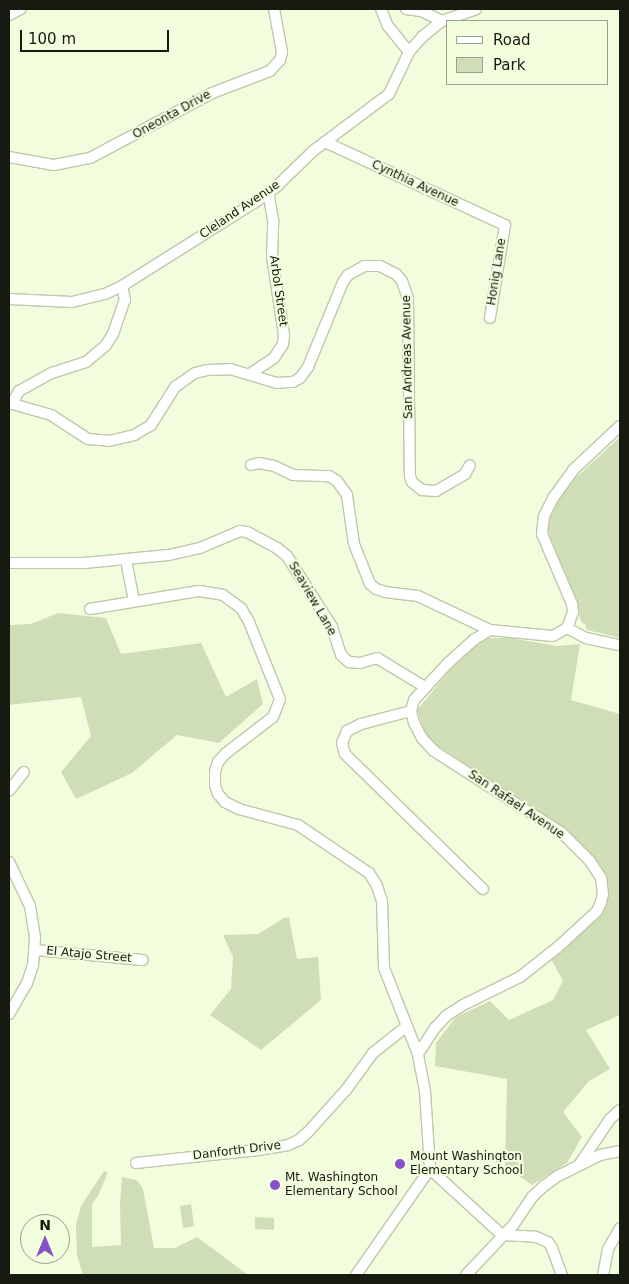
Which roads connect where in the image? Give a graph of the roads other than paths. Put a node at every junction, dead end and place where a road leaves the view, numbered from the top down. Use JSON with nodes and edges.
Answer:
{"nodes":[{"id":1,"x":21,"y":9,"type":"edge"},
{"id":2,"x":274,"y":9,"type":"edge"},
{"id":3,"x":381,"y":9,"type":"edge"},
{"id":4,"x":406,"y":9,"type":"edge"},
{"id":5,"x":476,"y":9,"type":"edge"},
{"id":6,"x":9,"y":16,"type":"edge"},
{"id":7,"x":442,"y":21,"type":"junction"},
{"id":8,"x":409,"y":52,"type":"junction"},
{"id":9,"x":325,"y":142,"type":"junction"},
{"id":10,"x":9,"y":157,"type":"edge"},
{"id":11,"x":268,"y":192,"type":"junction"},
{"id":12,"x":505,"y":225,"type":"joint"},
{"id":13,"x":122,"y":286,"type":"junction"},
{"id":14,"x":9,"y":298,"type":"edge"},
{"id":15,"x":490,"y":318,"type":"dead end"},
{"id":16,"x":250,"y":374,"type":"junction"},
{"id":17,"x":11,"y":403,"type":"edge"},
{"id":18,"x":620,"y":426,"type":"edge"},
{"id":19,"x":251,"y":464,"type":"dead end"},
{"id":20,"x":470,"y":465,"type":"dead end"},
{"id":21,"x":126,"y":560,"type":"junction"},
{"id":22,"x":9,"y":564,"type":"edge"},
{"id":23,"x":134,"y":601,"type":"junction"},
{"id":24,"x":90,"y":610,"type":"dead end"},
{"id":25,"x":566,"y":628,"type":"junction"},
{"id":26,"x":490,"y":630,"type":"junction"},
{"id":27,"x":620,"y":645,"type":"edge"},
{"id":28,"x":425,"y":687,"type":"junction"},
{"id":29,"x":411,"y":712,"type":"junction"},
{"id":30,"x":24,"y":772,"type":"dead end"},
{"id":31,"x":9,"y":790,"type":"edge"},
{"id":32,"x":9,"y":862,"type":"edge"},
{"id":33,"x":483,"y":889,"type":"dead end"},
{"id":34,"x":35,"y":950,"type":"junction"},
{"id":35,"x":143,"y":960,"type":"dead end"},
{"id":36,"x":9,"y":1014,"type":"edge"},
{"id":37,"x":407,"y":1026,"type":"junction"},
{"id":38,"x":418,"y":1054,"type":"junction"},
{"id":39,"x":620,"y":1110,"type":"edge"},
{"id":40,"x":620,"y":1151,"type":"edge"},
{"id":41,"x":136,"y":1163,"type":"dead end"},
{"id":42,"x":578,"y":1165,"type":"junction"},
{"id":43,"x":430,"y":1169,"type":"junction"},
{"id":44,"x":620,"y":1228,"type":"edge"},
{"id":45,"x":502,"y":1235,"type":"junction"},
{"id":46,"x":356,"y":1275,"type":"edge"},
{"id":47,"x":466,"y":1275,"type":"edge"},
{"id":48,"x":562,"y":1275,"type":"edge"},
{"id":49,"x":603,"y":1275,"type":"edge"}],
"edges":[{"from":1,"to":6,"type":"street"},
{"from":2,"to":10,"type":"street","name":"Oneonta Drive"},
{"from":3,"to":8,"type":"street"},
{"from":4,"to":7,"type":"street"},
{"from":5,"to":7,"type":"street","name":"Cleland Avenue"},
{"from":7,"to":8,"type":"street","name":"Cleland Avenue"},
{"from":8,"to":9,"type":"street","name":"Cleland Avenue"},
{"from":9,"to":11,"type":"street","name":"Cleland Avenue"},
{"from":9,"to":12,"type":"street","name":"Cynthia Avenue"},
{"from":11,"to":13,"type":"street","name":"Cleland Avenue"},
{"from":11,"to":16,"type":"street","name":"Arbol Street"},
{"from":12,"to":15,"type":"street","name":"Honig Lane"},
{"from":13,"to":14,"type":"street","name":"Cleland Avenue"},
{"from":13,"to":17,"type":"street"},
{"from":16,"to":17,"type":"street","name":"San Andreas Avenue"},
{"from":16,"to":20,"type":"street","name":"San Andreas Avenue"},
{"from":18,"to":25,"type":"street"},
{"from":19,"to":26,"type":"street"},
{"from":21,"to":22,"type":"street","name":"Seaview Lane"},
{"from":21,"to":23,"type":"street"},
{"from":21,"to":28,"type":"street","name":"Seaview Lane"},
{"from":23,"to":24,"type":"street"},
{"from":23,"to":37,"type":"street"},
{"from":25,"to":26,"type":"street"},
{"from":25,"to":27,"type":"street"},
{"from":26,"to":28,"type":"street"},
{"from":28,"to":29,"type":"street"},
{"from":29,"to":33,"type":"street"},
{"from":29,"to":38,"type":"street","name":"San Rafael Avenue"},
{"from":30,"to":31,"type":"street"},
{"from":32,"to":34,"type":"street"},
{"from":34,"to":35,"type":"street","name":"El Atajo Street"},
{"from":34,"to":36,"type":"street"},
{"from":37,"to":38,"type":"street"},
{"from":37,"to":41,"type":"street","name":"Danforth Drive"},
{"from":38,"to":43,"type":"street"},
{"from":39,"to":42,"type":"street"},
{"from":40,"to":42,"type":"street"},
{"from":42,"to":45,"type":"street"},
{"from":43,"to":45,"type":"street"},
{"from":43,"to":46,"type":"street"},
{"from":44,"to":49,"type":"street"},
{"from":45,"to":47,"type":"street"},
{"from":45,"to":48,"type":"street"}]}
